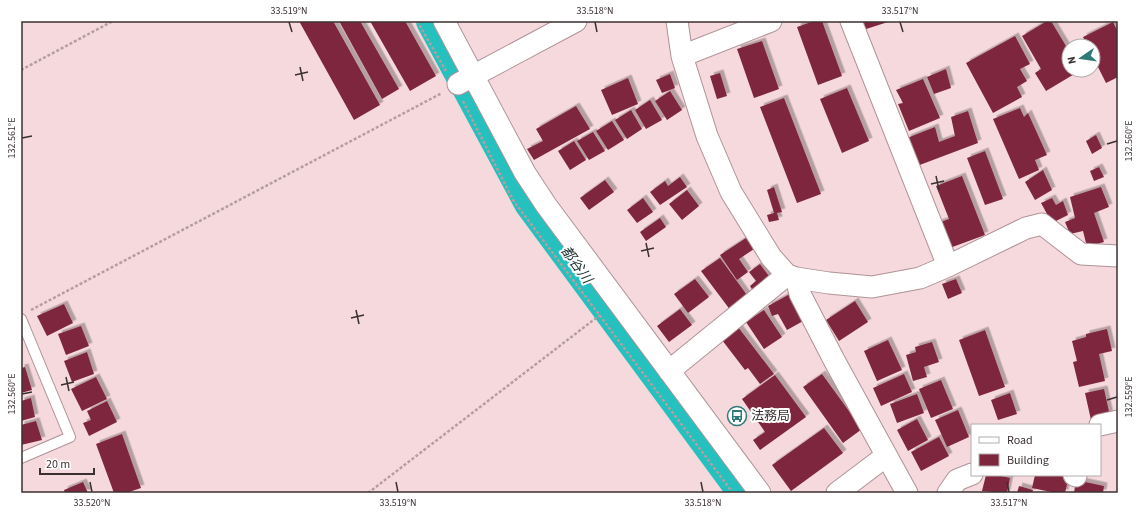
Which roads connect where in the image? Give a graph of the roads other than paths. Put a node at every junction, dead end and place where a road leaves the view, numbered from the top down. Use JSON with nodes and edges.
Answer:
{"nodes":[{"id":1,"x":444,"y":21,"type":"edge"},
{"id":2,"x":576,"y":21,"type":"edge"},
{"id":3,"x":677,"y":21,"type":"edge"},
{"id":4,"x":771,"y":21,"type":"edge"},
{"id":5,"x":851,"y":21,"type":"edge"},
{"id":6,"x":744,"y":26,"type":"edge"},
{"id":7,"x":682,"y":56,"type":"junction"},
{"id":8,"x":466,"y":80,"type":"junction"},
{"id":9,"x":1118,"y":256,"type":"edge"},
{"id":10,"x":948,"y":266,"type":"junction"},
{"id":11,"x":792,"y":277,"type":"junction"},
{"id":12,"x":24,"y":316,"type":"edge"},
{"id":13,"x":669,"y":371,"type":"junction"},
{"id":14,"x":1118,"y":421,"type":"edge"},
{"id":15,"x":1101,"y":425,"type":"edge"},
{"id":16,"x":886,"y":456,"type":"junction"},
{"id":17,"x":21,"y":458,"type":"edge"},
{"id":18,"x":971,"y":474,"type":"edge"},
{"id":19,"x":760,"y":493,"type":"edge"},
{"id":20,"x":837,"y":493,"type":"edge"},
{"id":21,"x":907,"y":493,"type":"edge"},
{"id":22,"x":948,"y":493,"type":"edge"}],
"edges":[{"from":1,"to":8,"type":"street"},
{"from":2,"to":8,"type":"street"},
{"from":3,"to":7,"type":"street"},
{"from":4,"to":6,"type":"street"},
{"from":5,"to":10,"type":"street"},
{"from":6,"to":7,"type":"street"},
{"from":7,"to":11,"type":"street"},
{"from":8,"to":13,"type":"street"},
{"from":9,"to":10,"type":"street"},
{"from":10,"to":11,"type":"street"},
{"from":11,"to":13,"type":"street"},
{"from":11,"to":16,"type":"street"},
{"from":12,"to":17,"type":"lane"},
{"from":13,"to":19,"type":"street"},
{"from":14,"to":15,"type":"street"},
{"from":16,"to":20,"type":"street"},
{"from":16,"to":21,"type":"street"},
{"from":18,"to":22,"type":"street"}]}
